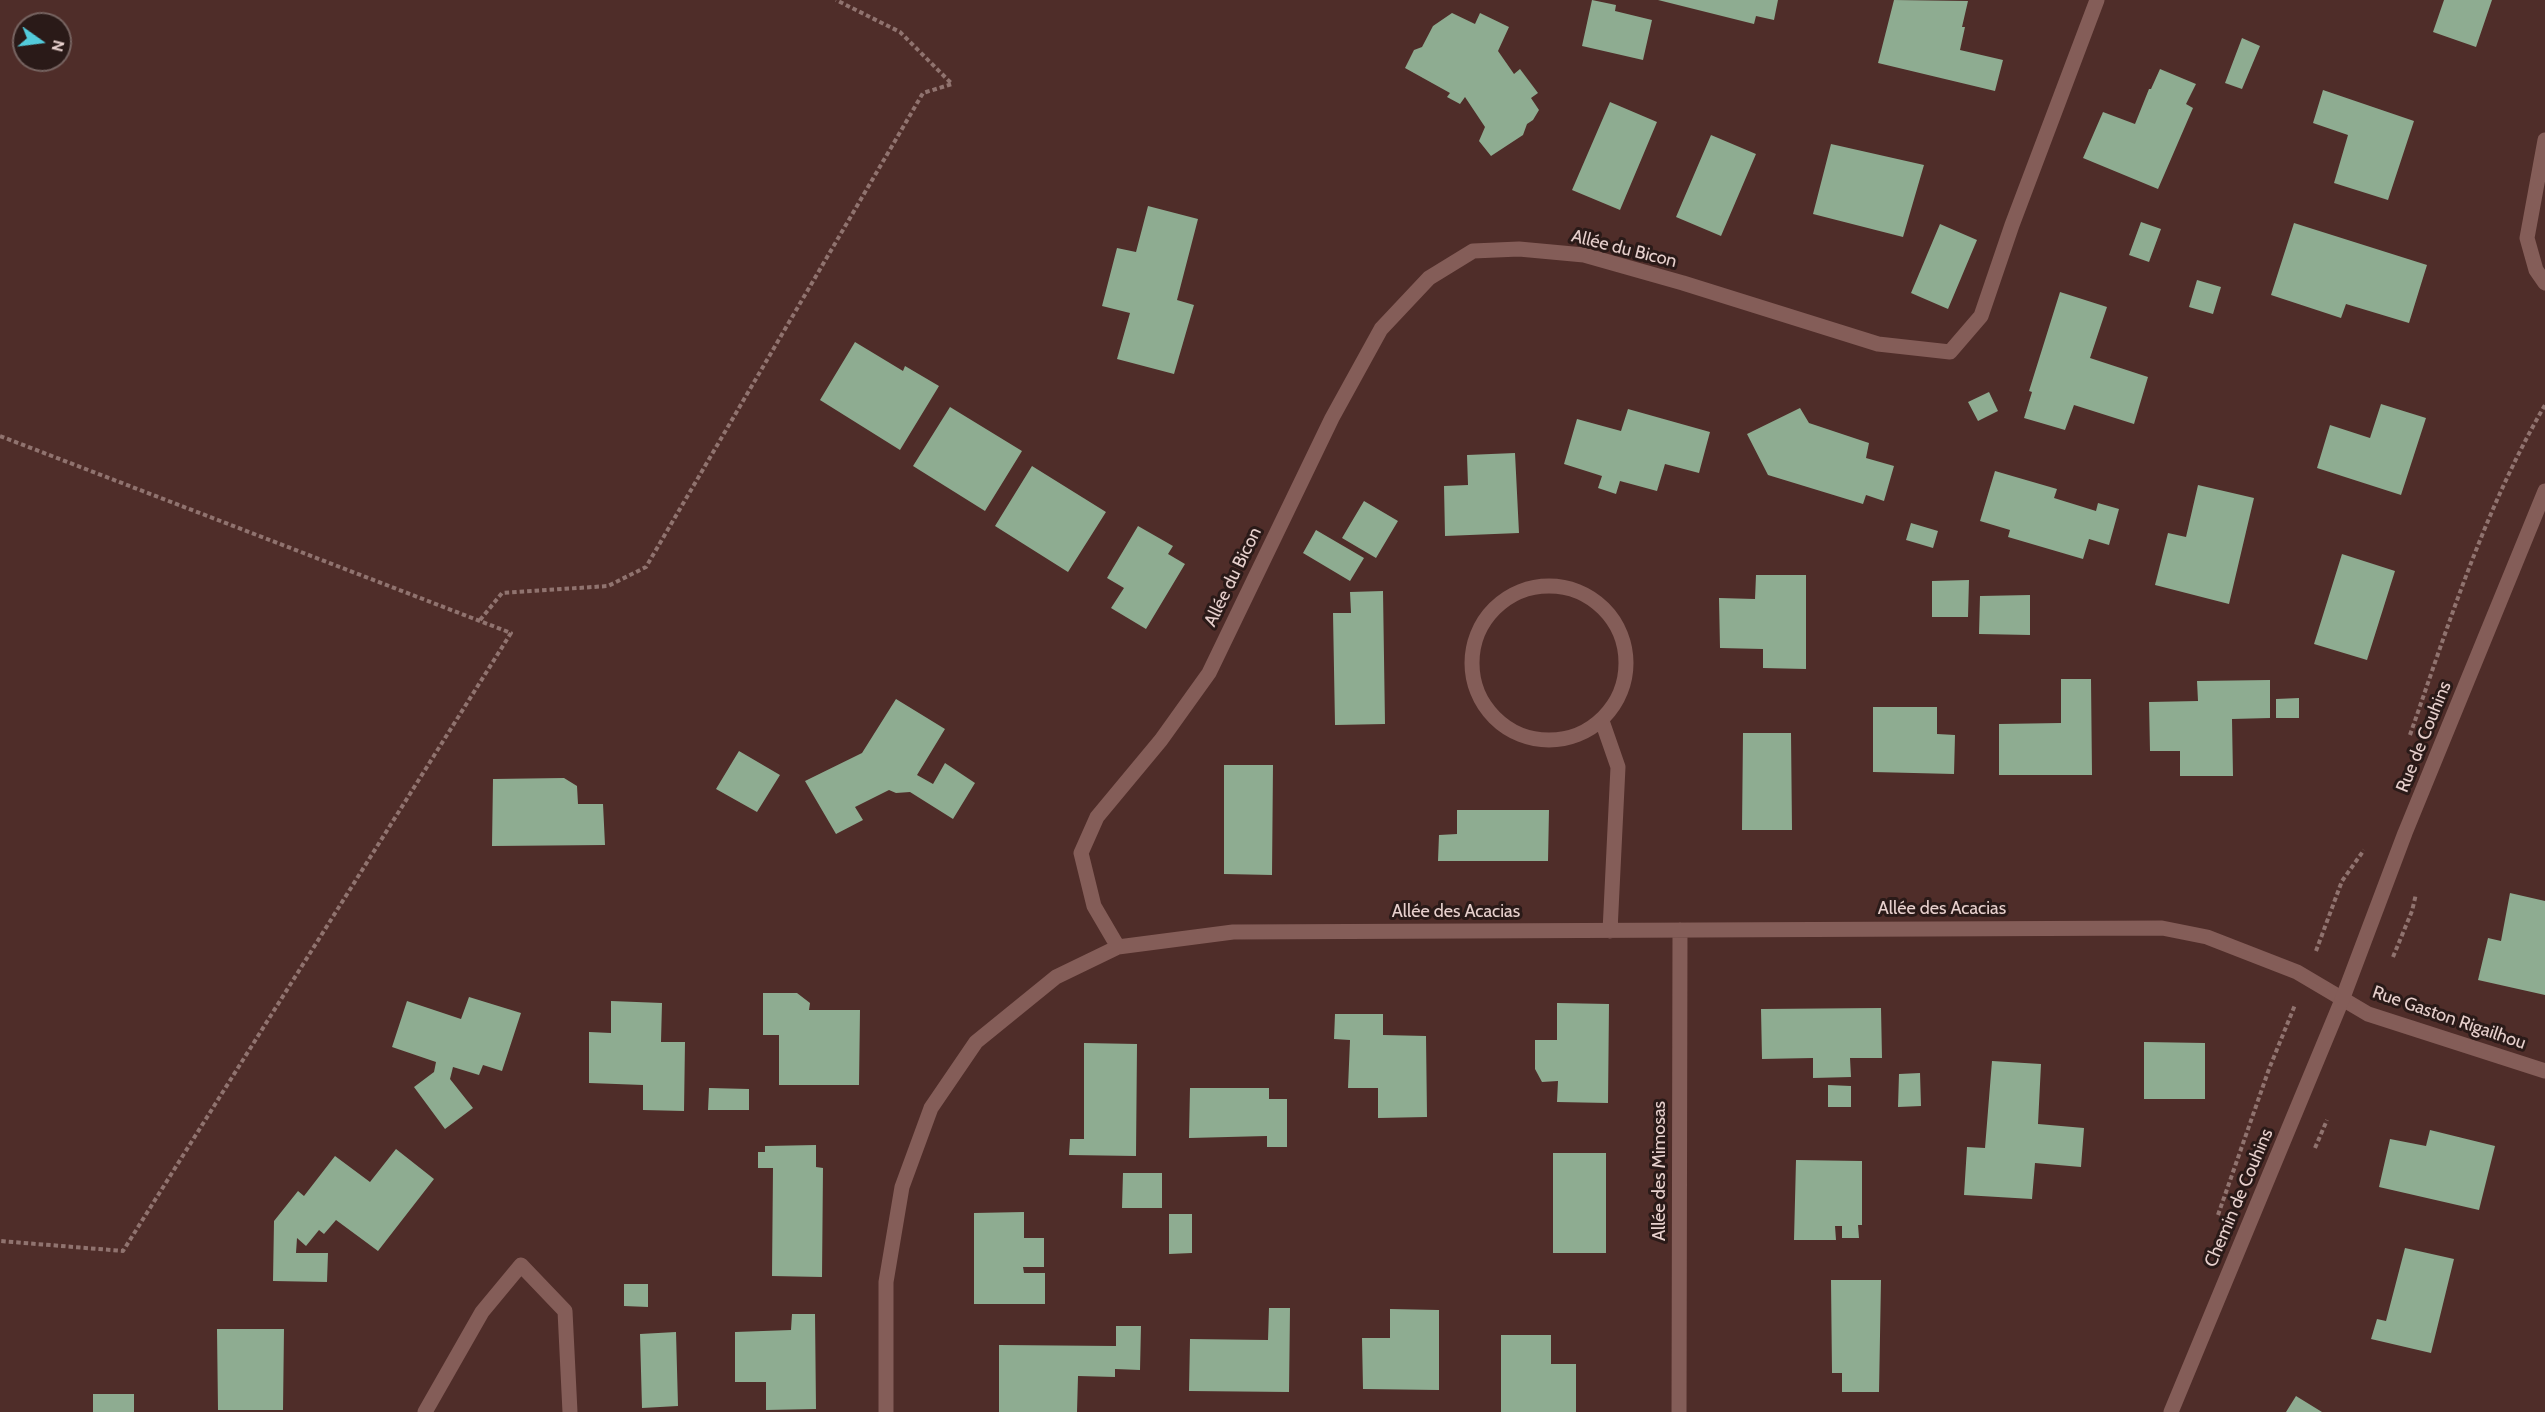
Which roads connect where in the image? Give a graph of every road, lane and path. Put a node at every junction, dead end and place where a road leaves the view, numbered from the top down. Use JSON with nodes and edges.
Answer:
{"nodes":[{"id":1,"x":836,"y":0,"type":"edge"},
{"id":2,"x":2097,"y":0,"type":"edge"},
{"id":3,"x":2545,"y":140,"type":"edge"},
{"id":4,"x":2545,"y":283,"type":"edge"},
{"id":5,"x":2545,"y":405,"type":"edge"},
{"id":6,"x":0,"y":436,"type":"edge"},
{"id":7,"x":2545,"y":491,"type":"edge"},
{"id":8,"x":479,"y":621,"type":"junction"},
{"id":9,"x":1602,"y":721,"type":"junction"},
{"id":10,"x":2408,"y":743,"type":"dead end"},
{"id":11,"x":2367,"y":844,"type":"dead end"},
{"id":12,"x":1680,"y":930,"type":"junction"},
{"id":13,"x":1610,"y":931,"type":"junction"},
{"id":14,"x":1118,"y":947,"type":"junction"},
{"id":15,"x":2307,"y":978,"type":"junction"},
{"id":16,"x":2342,"y":1000,"type":"junction"},
{"id":17,"x":2545,"y":1071,"type":"edge"},
{"id":18,"x":2215,"y":1224,"type":"dead end"},
{"id":19,"x":0,"y":1241,"type":"edge"},
{"id":20,"x":425,"y":1412,"type":"edge"},
{"id":21,"x":570,"y":1412,"type":"edge"},
{"id":22,"x":886,"y":1412,"type":"edge"},
{"id":23,"x":1679,"y":1412,"type":"edge"},
{"id":24,"x":2171,"y":1412,"type":"edge"}],
"edges":[{"from":1,"to":8,"type":"path"},
{"from":2,"to":14,"type":"street","name":"Allée du Bicon"},
{"from":3,"to":4,"type":"street"},
{"from":5,"to":10,"type":"path"},
{"from":6,"to":8,"type":"path"},
{"from":7,"to":16,"type":"street","name":"Rue de Couhins"},
{"from":8,"to":19,"type":"path"},
{"from":9,"to":9,"type":"street"},
{"from":9,"to":13,"type":"street"},
{"from":11,"to":15,"type":"path"},
{"from":12,"to":13,"type":"street","name":"Allée des Acacias"},
{"from":12,"to":15,"type":"street","name":"Allée des Acacias"},
{"from":12,"to":23,"type":"street","name":"Allée des Mimosas"},
{"from":13,"to":14,"type":"street","name":"Allée des Acacias"},
{"from":14,"to":22,"type":"street","name":"Allée des Acacias"},
{"from":15,"to":16,"type":"street","name":"Allée des Acacias"},
{"from":15,"to":18,"type":"path"},
{"from":16,"to":17,"type":"street","name":"Rue Gaston Rigailhou"},
{"from":16,"to":24,"type":"street","name":"Chemin de Couhins"},
{"from":20,"to":21,"type":"street"}]}
